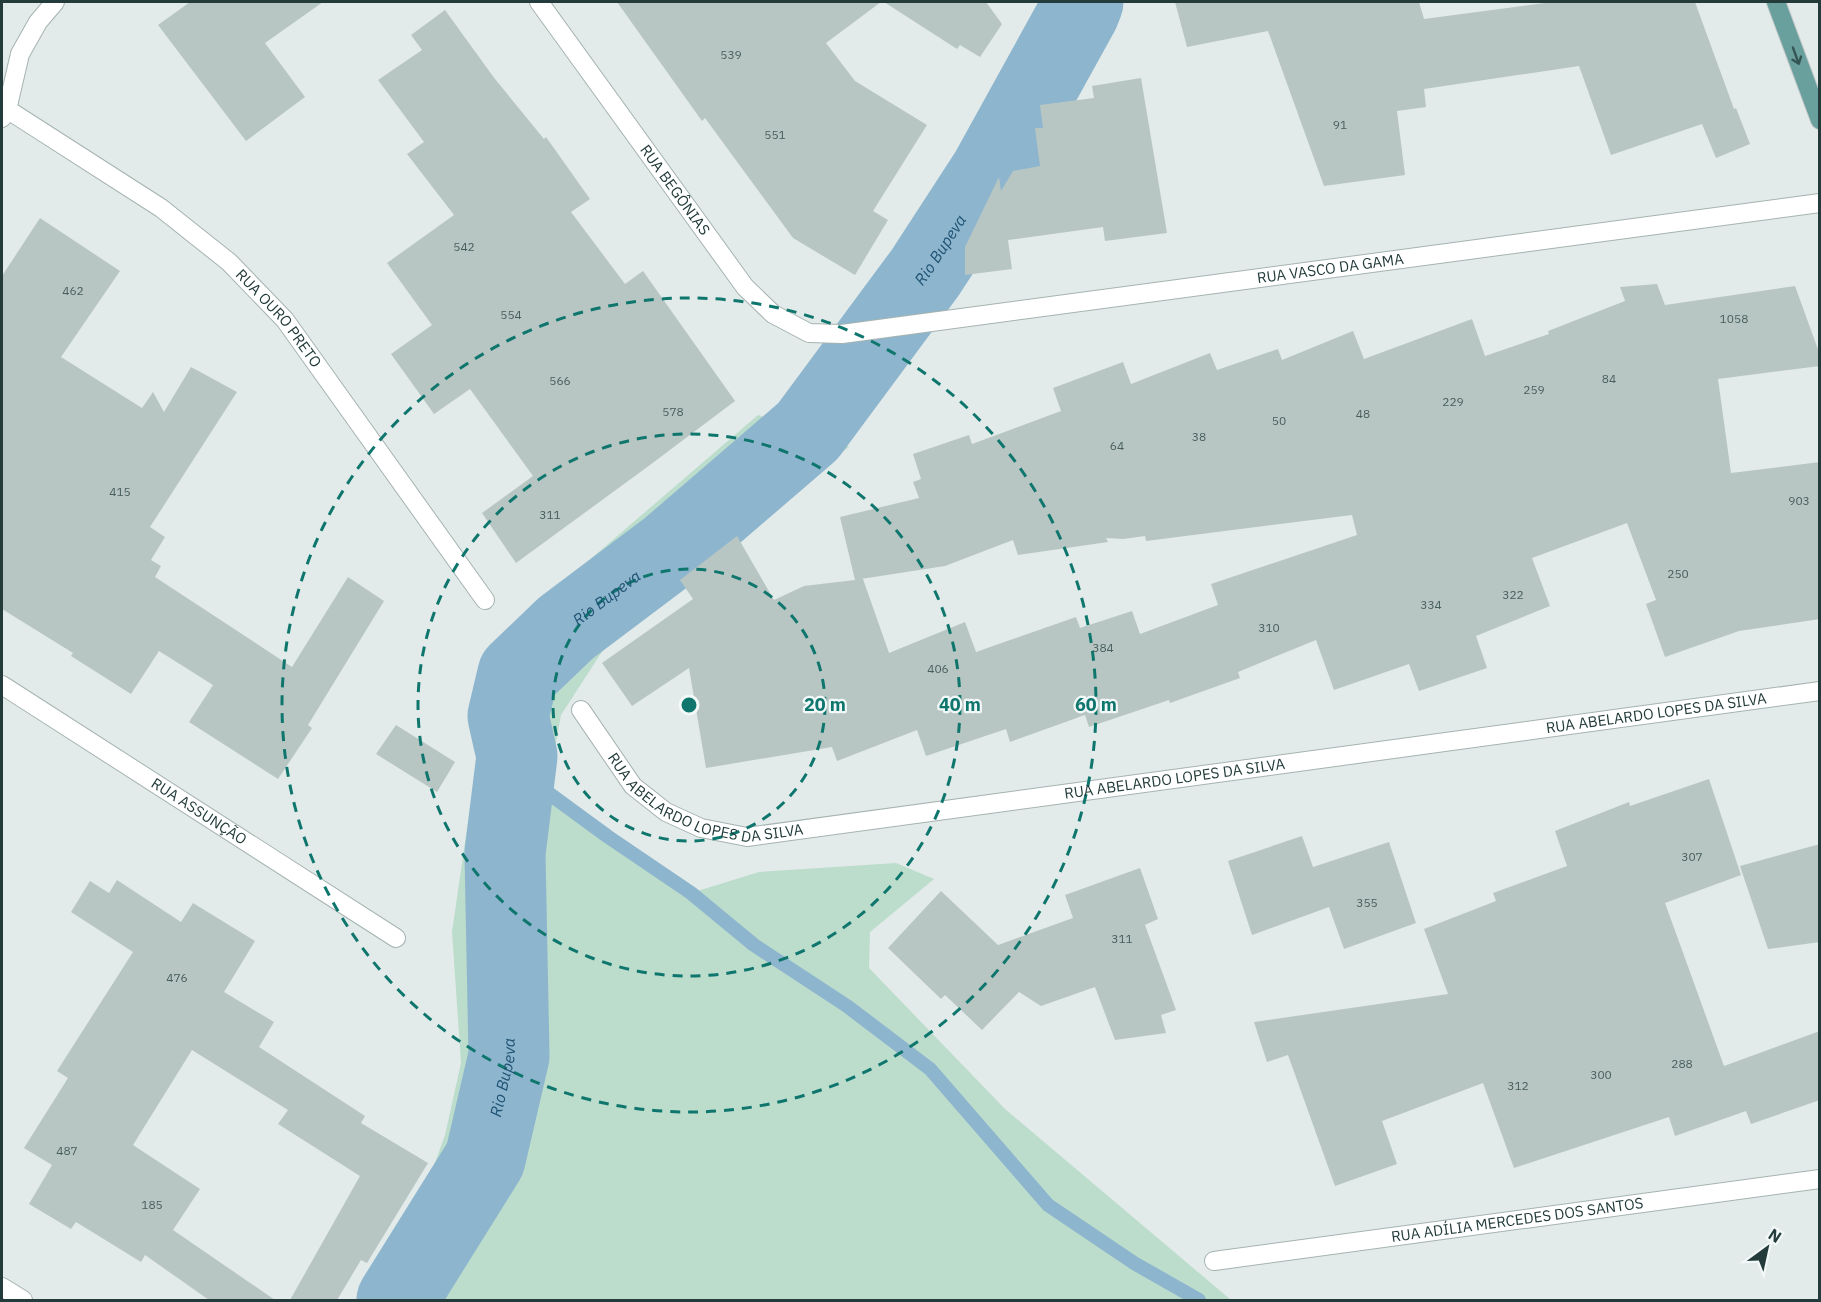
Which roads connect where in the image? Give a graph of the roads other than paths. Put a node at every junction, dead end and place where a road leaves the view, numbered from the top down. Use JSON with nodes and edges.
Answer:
{"nodes":[{"id":1,"x":55,"y":2,"type":"edge"},
{"id":2,"x":539,"y":2,"type":"edge"},
{"id":3,"x":1776,"y":2,"type":"edge"},
{"id":4,"x":3,"y":112,"type":"edge"},
{"id":5,"x":1820,"y":120,"type":"edge"},
{"id":6,"x":1820,"y":203,"type":"edge"},
{"id":7,"x":842,"y":334,"type":"joint"},
{"id":8,"x":485,"y":600,"type":"dead end"},
{"id":9,"x":2,"y":685,"type":"edge"},
{"id":10,"x":1820,"y":691,"type":"edge"},
{"id":11,"x":580,"y":710,"type":"dead end"},
{"id":12,"x":396,"y":938,"type":"dead end"},
{"id":13,"x":1820,"y":1179,"type":"edge"},
{"id":14,"x":1214,"y":1262,"type":"dead end"},
{"id":15,"x":2,"y":1287,"type":"edge"},
{"id":16,"x":23,"y":1300,"type":"edge"}],
"edges":[{"from":1,"to":4,"type":"street"},
{"from":2,"to":7,"type":"street","name":"RUA BEGÔNIAS"},
{"from":3,"to":5,"type":"main road","one_way":true},
{"from":4,"to":8,"type":"street","name":"RUA OURO PRETO"},
{"from":6,"to":7,"type":"street","name":"RUA VASCO DA GAMA"},
{"from":9,"to":12,"type":"street","name":"RUA ASSUNÇÃO"},
{"from":10,"to":11,"type":"street","name":"RUA ABELARDO LOPES DA SILVA"},
{"from":13,"to":14,"type":"street","name":"RUA ADÍLIA MERCEDES DOS SANTOS"},
{"from":15,"to":16,"type":"street"}]}
